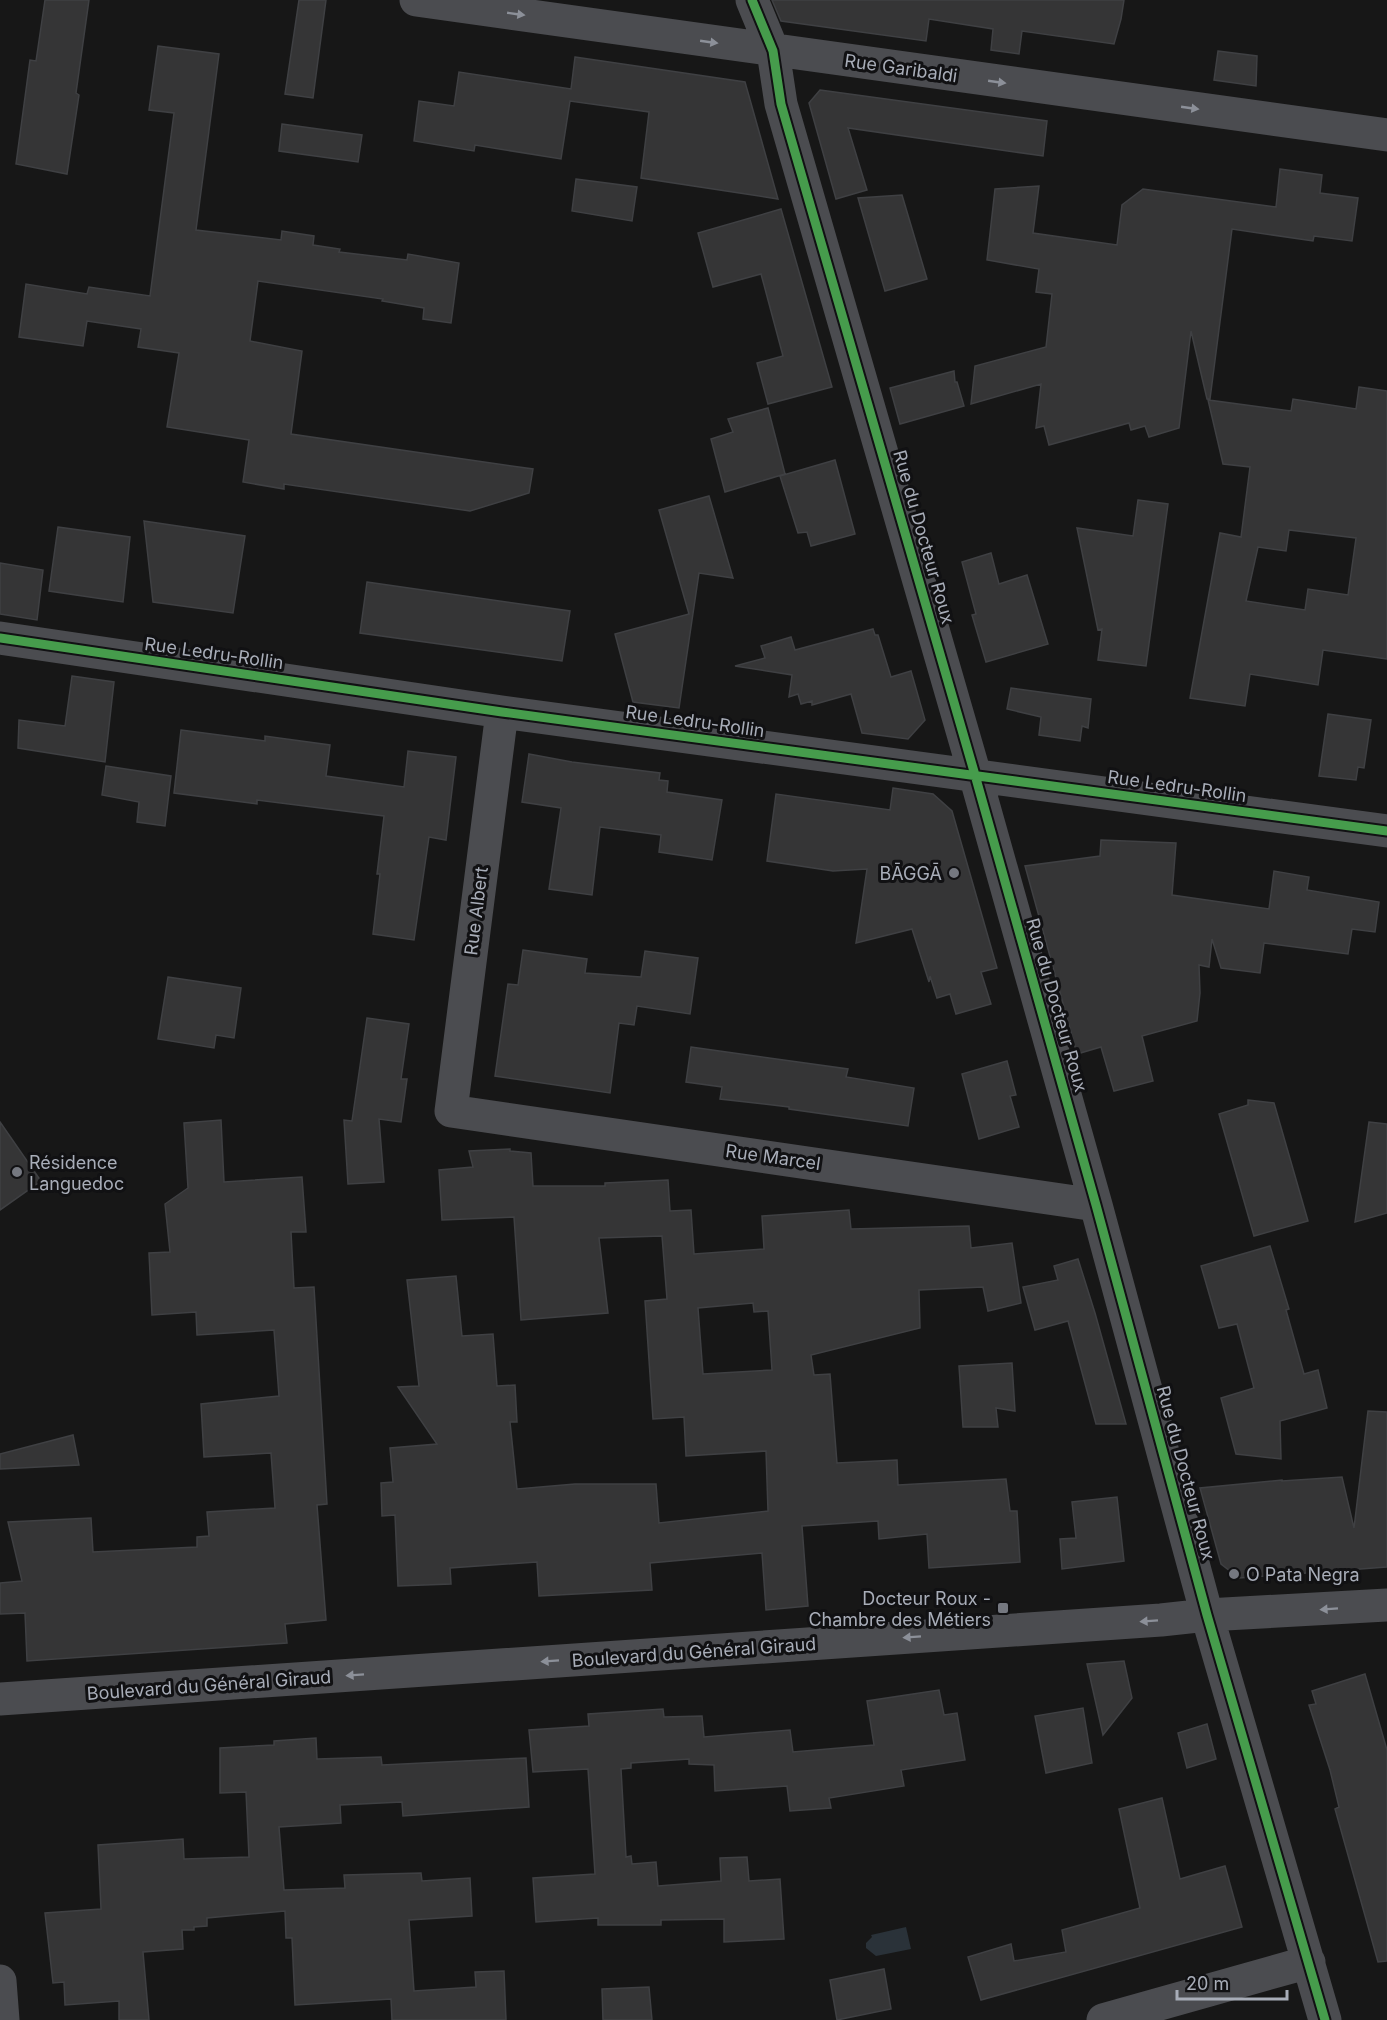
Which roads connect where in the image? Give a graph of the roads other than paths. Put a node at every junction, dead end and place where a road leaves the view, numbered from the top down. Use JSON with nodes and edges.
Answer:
{"nodes":[{"id":1,"x":416,"y":0,"type":"edge"},
{"id":2,"x":752,"y":0,"type":"edge"},
{"id":3,"x":773,"y":51,"type":"junction"},
{"id":4,"x":1387,"y":135,"type":"edge"},
{"id":5,"x":0,"y":638,"type":"edge"},
{"id":6,"x":502,"y":712,"type":"junction"},
{"id":7,"x":975,"y":774,"type":"junction"},
{"id":8,"x":1387,"y":831,"type":"edge"},
{"id":9,"x":451,"y":1110,"type":"joint"},
{"id":10,"x":1095,"y":1205,"type":"junction"},
{"id":11,"x":1387,"y":1605,"type":"edge"},
{"id":12,"x":1207,"y":1615,"type":"junction"},
{"id":13,"x":0,"y":1699,"type":"edge"},
{"id":14,"x":1309,"y":1962,"type":"junction"},
{"id":15,"x":0,"y":1982,"type":"edge"},
{"id":16,"x":3,"y":2020,"type":"edge"},
{"id":17,"x":1103,"y":2020,"type":"edge"},
{"id":18,"x":1325,"y":2020,"type":"edge"}],
"edges":[{"from":1,"to":3,"type":"street","name":"Rue Garibaldi","one_way":true},
{"from":2,"to":3,"type":"street","name":"Rue du Docteur Roux"},
{"from":3,"to":4,"type":"street","name":"Rue Garibaldi","one_way":true},
{"from":3,"to":7,"type":"street","name":"Rue du Docteur Roux"},
{"from":5,"to":6,"type":"street","name":"Rue Ledru-Rollin"},
{"from":6,"to":7,"type":"street","name":"Rue Ledru-Rollin"},
{"from":6,"to":9,"type":"street","name":"Rue Albert"},
{"from":7,"to":8,"type":"street","name":"Rue Ledru-Rollin"},
{"from":7,"to":10,"type":"street","name":"Rue du Docteur Roux"},
{"from":9,"to":10,"type":"street","name":"Rue Marcel"},
{"from":10,"to":12,"type":"street","name":"Rue du Docteur Roux"},
{"from":11,"to":12,"type":"street","name":"Boulevard du Général Giraud","one_way":true},
{"from":12,"to":13,"type":"street","name":"Boulevard du Général Giraud","one_way":true},
{"from":12,"to":14,"type":"street","name":"Rue du Docteur Roux"},
{"from":14,"to":17,"type":"street"},
{"from":14,"to":18,"type":"street","name":"Rue du Docteur Roux"},
{"from":15,"to":16,"type":"street"}]}
